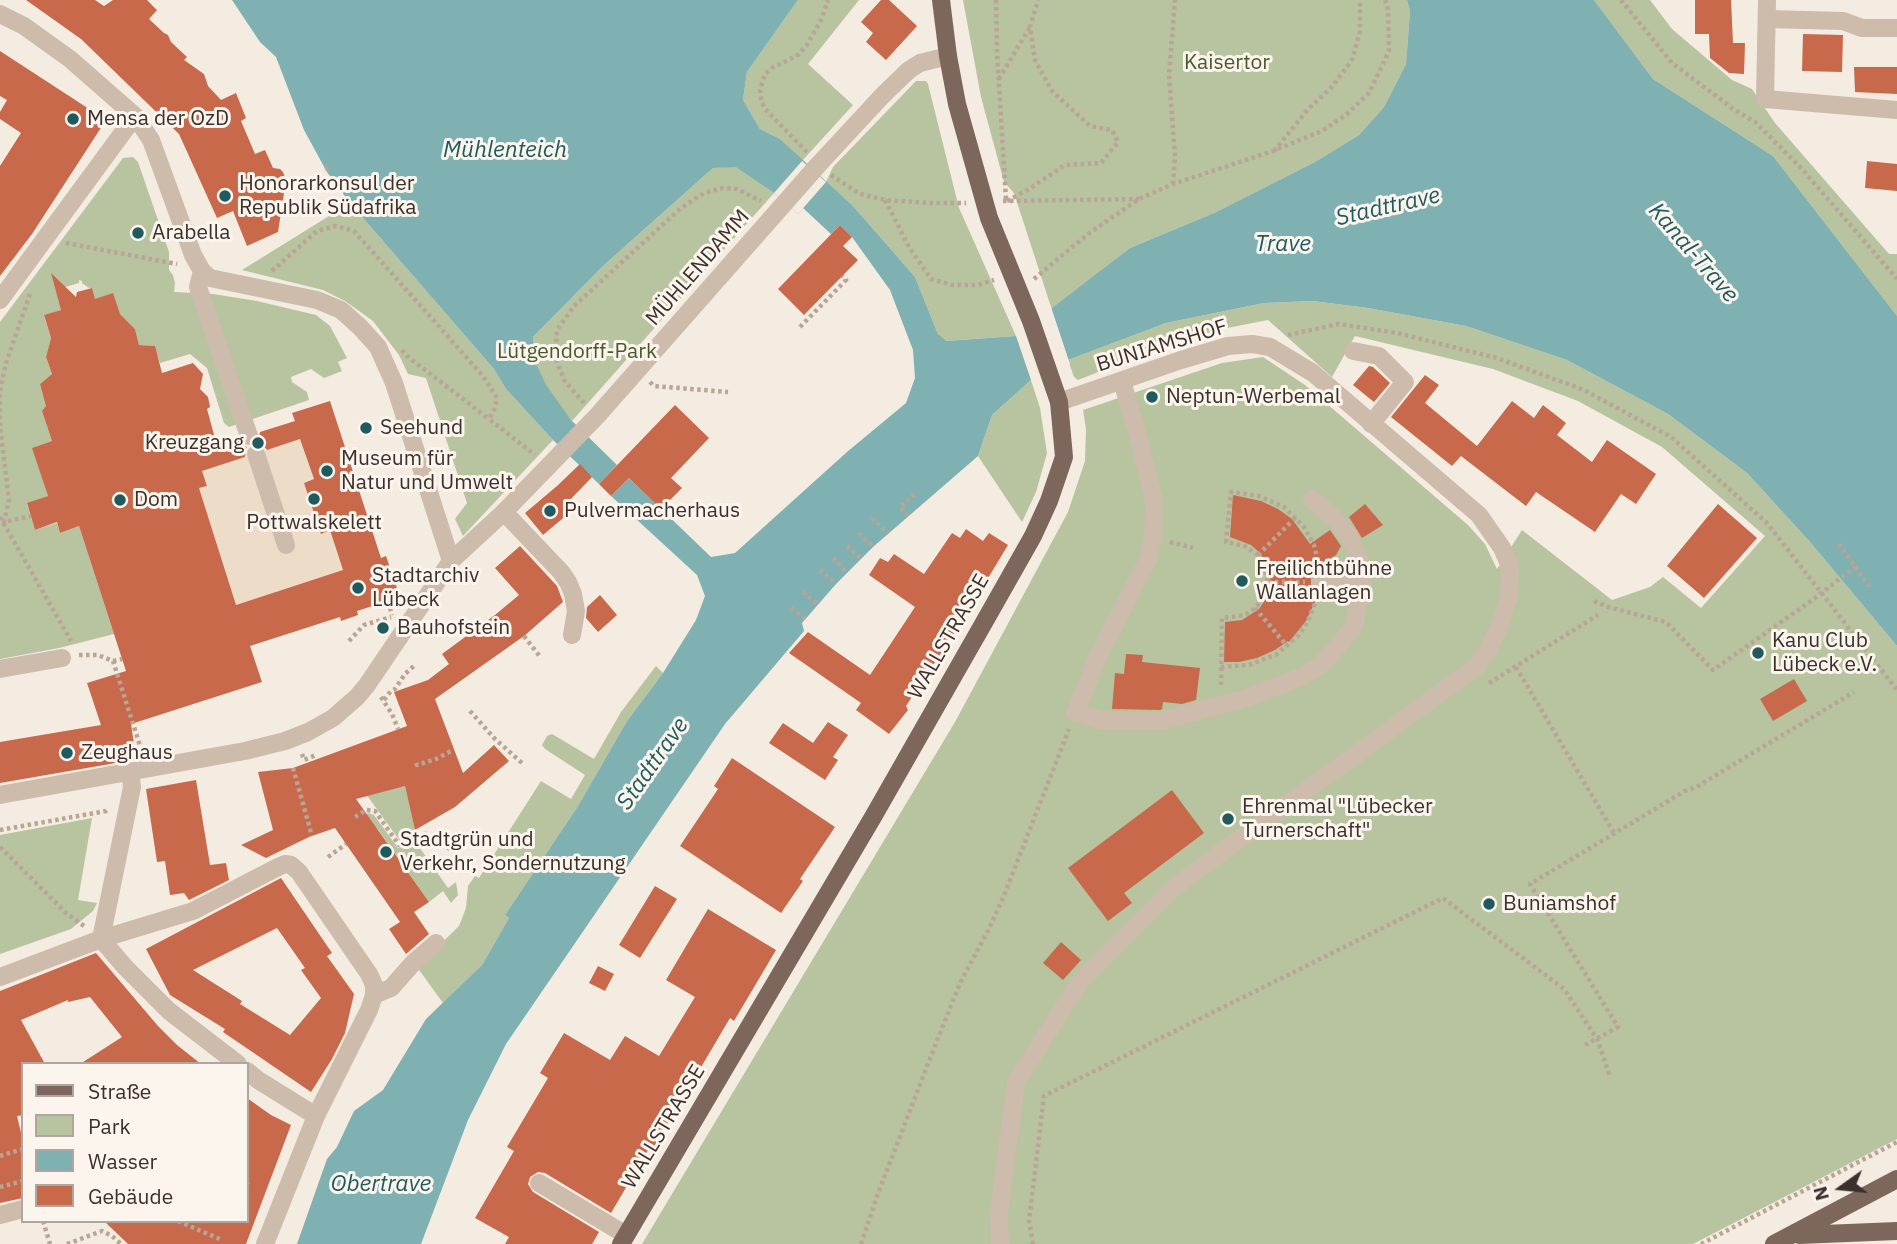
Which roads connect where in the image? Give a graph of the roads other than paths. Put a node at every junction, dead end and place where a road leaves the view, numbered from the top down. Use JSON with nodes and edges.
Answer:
{"nodes":[{"id":1,"x":941,"y":0,"type":"edge"},
{"id":2,"x":1767,"y":0,"type":"edge"},
{"id":3,"x":0,"y":14,"type":"edge"},
{"id":4,"x":1767,"y":19,"type":"junction"},
{"id":5,"x":1897,"y":28,"type":"edge"},
{"id":6,"x":948,"y":55,"type":"junction"},
{"id":7,"x":1897,"y":110,"type":"edge"},
{"id":8,"x":135,"y":116,"type":"junction"},
{"id":9,"x":202,"y":271,"type":"junction"},
{"id":10,"x":0,"y":300,"type":"edge"},
{"id":11,"x":1353,"y":351,"type":"dead end"},
{"id":12,"x":1122,"y":381,"type":"junction"},
{"id":13,"x":1059,"y":402,"type":"junction"},
{"id":14,"x":1371,"y":424,"type":"junction"},
{"id":15,"x":249,"y":436,"type":"dead end"},
{"id":16,"x":256,"y":454,"type":"dead end"},
{"id":17,"x":1312,"y":499,"type":"dead end"},
{"id":18,"x":504,"y":512,"type":"junction"},
{"id":19,"x":286,"y":545,"type":"dead end"},
{"id":20,"x":451,"y":561,"type":"junction"},
{"id":21,"x":1362,"y":581,"type":"junction"},
{"id":22,"x":1321,"y":582,"type":"road end"},
{"id":23,"x":572,"y":635,"type":"dead end"},
{"id":24,"x":62,"y":659,"type":"dead end"},
{"id":25,"x":0,"y":669,"type":"edge"},
{"id":26,"x":136,"y":776,"type":"junction"},
{"id":27,"x":0,"y":795,"type":"edge"},
{"id":28,"x":101,"y":939,"type":"junction"},
{"id":29,"x":436,"y":943,"type":"dead end"},
{"id":30,"x":0,"y":977,"type":"edge"},
{"id":31,"x":374,"y":995,"type":"junction"},
{"id":32,"x":235,"y":1062,"type":"edge"},
{"id":33,"x":248,"y":1072,"type":"edge"},
{"id":34,"x":316,"y":1116,"type":"junction"},
{"id":35,"x":1897,"y":1179,"type":"edge"},
{"id":36,"x":539,"y":1183,"type":"dead end"},
{"id":37,"x":1863,"y":1196,"type":"junction"},
{"id":38,"x":1897,"y":1196,"type":"edge"},
{"id":39,"x":21,"y":1210,"type":"edge"},
{"id":40,"x":0,"y":1215,"type":"edge"},
{"id":41,"x":1897,"y":1231,"type":"edge"},
{"id":42,"x":1855,"y":1232,"type":"junction"},
{"id":43,"x":1792,"y":1235,"type":"junction"},
{"id":44,"x":624,"y":1239,"type":"edge"},
{"id":45,"x":265,"y":1244,"type":"edge"},
{"id":46,"x":1000,"y":1244,"type":"edge"},
{"id":47,"x":1774,"y":1244,"type":"edge"},
{"id":48,"x":1876,"y":1244,"type":"edge"}],
"edges":[{"from":1,"to":6,"type":"main road","name":"WALLSTRASSE"},
{"from":2,"to":4,"type":"street"},
{"from":3,"to":8,"type":"street"},
{"from":4,"to":5,"type":"street"},
{"from":4,"to":7,"type":"street"},
{"from":6,"to":13,"type":"main road","name":"WALLSTRASSE"},
{"from":6,"to":18,"type":"street","name":"MÜHLENDAMM"},
{"from":8,"to":9,"type":"street"},
{"from":8,"to":10,"type":"street"},
{"from":9,"to":15,"type":"street"},
{"from":9,"to":20,"type":"street"},
{"from":11,"to":14,"type":"street"},
{"from":12,"to":13,"type":"street","name":"BUNIAMSHOF"},
{"from":12,"to":14,"type":"street","name":"BUNIAMSHOF"},
{"from":12,"to":21,"type":"street"},
{"from":13,"to":44,"type":"main road","name":"WALLSTRASSE"},
{"from":14,"to":46,"type":"street","name":"BUNIAMSHOF"},
{"from":16,"to":19,"type":"street"},
{"from":17,"to":21,"type":"street"},
{"from":18,"to":20,"type":"street","name":"MÜHLENDAMM"},
{"from":18,"to":23,"type":"street"},
{"from":20,"to":26,"type":"street","name":"MÜHLENDAMM"},
{"from":21,"to":22,"type":"street"},
{"from":24,"to":25,"type":"street"},
{"from":26,"to":27,"type":"street","name":"MÜHLENDAMM"},
{"from":26,"to":28,"type":"street"},
{"from":28,"to":30,"type":"street"},
{"from":28,"to":31,"type":"street"},
{"from":28,"to":32,"type":"street"},
{"from":29,"to":31,"type":"street"},
{"from":31,"to":34,"type":"street"},
{"from":33,"to":34,"type":"street"},
{"from":34,"to":45,"type":"street"},
{"from":35,"to":37,"type":"main road"},
{"from":36,"to":44,"type":"street"},
{"from":37,"to":38,"type":"main road"},
{"from":37,"to":43,"type":"main road"},
{"from":39,"to":40,"type":"street"},
{"from":41,"to":42,"type":"main road"},
{"from":42,"to":43,"type":"main road"},
{"from":42,"to":48,"type":"main road"},
{"from":43,"to":47,"type":"main road"}]}
